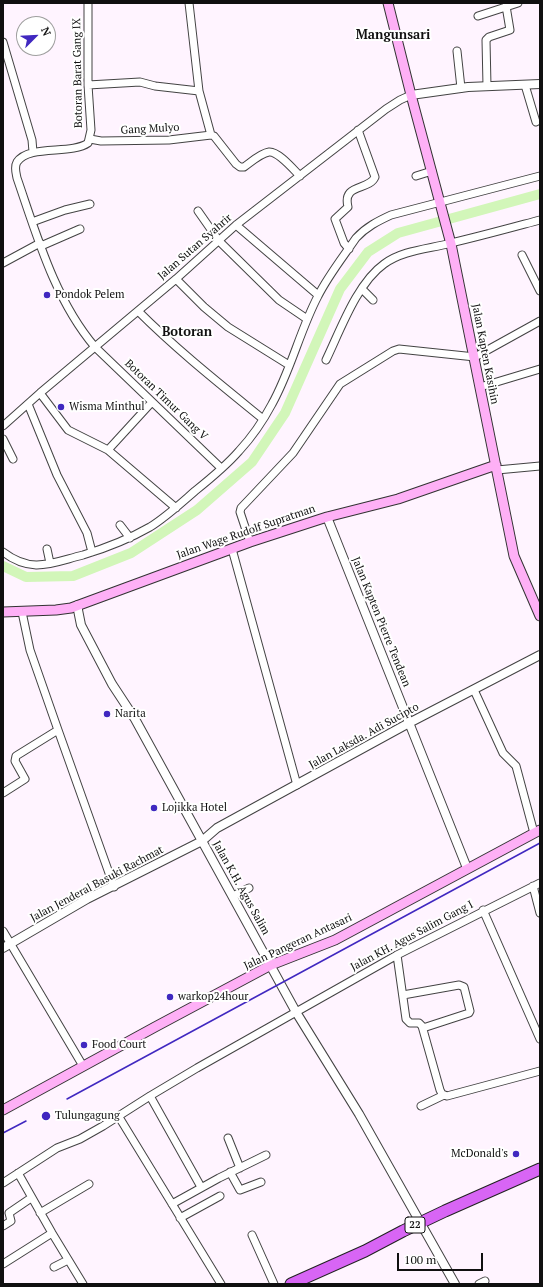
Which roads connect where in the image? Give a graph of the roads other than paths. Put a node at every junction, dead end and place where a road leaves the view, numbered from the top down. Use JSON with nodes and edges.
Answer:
{"nodes":[{"id":1,"x":88,"y":3,"type":"edge"},
{"id":2,"x":189,"y":3,"type":"edge"},
{"id":3,"x":388,"y":3,"type":"edge"},
{"id":4,"x":518,"y":3,"type":"edge"},
{"id":5,"x":502,"y":5,"type":"edge"},
{"id":6,"x":478,"y":16,"type":"dead end"},
{"id":7,"x":3,"y":42,"type":"edge"},
{"id":8,"x":457,"y":51,"type":"dead end"},
{"id":9,"x":540,"y":84,"type":"edge"},
{"id":10,"x":88,"y":85,"type":"junction"},
{"id":11,"x":525,"y":85,"type":"junction"},
{"id":12,"x":487,"y":86,"type":"junction"},
{"id":13,"x":461,"y":88,"type":"junction"},
{"id":14,"x":199,"y":91,"type":"junction"},
{"id":15,"x":410,"y":96,"type":"junction"},
{"id":16,"x":536,"y":122,"type":"dead end"},
{"id":17,"x":358,"y":130,"type":"junction"},
{"id":18,"x":211,"y":134,"type":"junction"},
{"id":19,"x":89,"y":141,"type":"junction"},
{"id":20,"x":33,"y":152,"type":"junction"},
{"id":21,"x":432,"y":171,"type":"junction"},
{"id":22,"x":300,"y":176,"type":"junction"},
{"id":23,"x":416,"y":176,"type":"dead end"},
{"id":24,"x":540,"y":176,"type":"edge"},
{"id":25,"x":90,"y":204,"type":"dead end"},
{"id":26,"x":441,"y":205,"type":"junction"},
{"id":27,"x":198,"y":211,"type":"dead end"},
{"id":28,"x":540,"y":220,"type":"edge"},
{"id":29,"x":32,"y":222,"type":"junction"},
{"id":30,"x":236,"y":226,"type":"junction"},
{"id":31,"x":80,"y":229,"type":"dead end"},
{"id":32,"x":219,"y":241,"type":"junction"},
{"id":33,"x":451,"y":242,"type":"junction"},
{"id":34,"x":40,"y":245,"type":"junction"},
{"id":35,"x":349,"y":249,"type":"junction"},
{"id":36,"x":522,"y":255,"type":"dead end"},
{"id":37,"x":3,"y":263,"type":"edge"},
{"id":38,"x":176,"y":279,"type":"junction"},
{"id":39,"x":362,"y":289,"type":"junction"},
{"id":40,"x":540,"y":291,"type":"edge"},
{"id":41,"x":318,"y":295,"type":"junction"},
{"id":42,"x":373,"y":300,"type":"dead end"},
{"id":43,"x":138,"y":311,"type":"junction"},
{"id":44,"x":307,"y":319,"type":"junction"},
{"id":45,"x":540,"y":321,"type":"edge"},
{"id":46,"x":95,"y":348,"type":"junction"},
{"id":47,"x":474,"y":357,"type":"junction"},
{"id":48,"x":326,"y":360,"type":"dead end"},
{"id":49,"x":289,"y":365,"type":"junction"},
{"id":50,"x":540,"y":369,"type":"edge"},
{"id":51,"x":480,"y":387,"type":"junction"},
{"id":52,"x":40,"y":393,"type":"junction"},
{"id":53,"x":152,"y":402,"type":"junction"},
{"id":54,"x":28,"y":404,"type":"junction"},
{"id":55,"x":264,"y":419,"type":"junction"},
{"id":56,"x":3,"y":426,"type":"edge"},
{"id":57,"x":3,"y":438,"type":"edge"},
{"id":58,"x":108,"y":450,"type":"junction"},
{"id":59,"x":13,"y":459,"type":"dead end"},
{"id":60,"x":540,"y":466,"type":"edge"},
{"id":61,"x":221,"y":468,"type":"junction"},
{"id":62,"x":496,"y":468,"type":"junction"},
{"id":63,"x":176,"y":508,"type":"junction"},
{"id":64,"x":327,"y":517,"type":"junction"},
{"id":65,"x":120,"y":526,"type":"dead end"},
{"id":66,"x":130,"y":538,"type":"junction"},
{"id":67,"x":250,"y":542,"type":"junction"},
{"id":68,"x":47,"y":549,"type":"dead end"},
{"id":69,"x":232,"y":549,"type":"junction"},
{"id":70,"x":3,"y":552,"type":"edge"},
{"id":71,"x":92,"y":552,"type":"junction"},
{"id":72,"x":50,"y":563,"type":"junction"},
{"id":73,"x":78,"y":605,"type":"junction"},
{"id":74,"x":3,"y":612,"type":"edge"},
{"id":75,"x":22,"y":612,"type":"junction"},
{"id":76,"x":540,"y":616,"type":"edge"},
{"id":77,"x":540,"y":655,"type":"edge"},
{"id":78,"x":474,"y":690,"type":"junction"},
{"id":79,"x":409,"y":723,"type":"junction"},
{"id":80,"x":58,"y":730,"type":"junction"},
{"id":81,"x":297,"y":785,"type":"junction"},
{"id":82,"x":3,"y":793,"type":"edge"},
{"id":83,"x":537,"y":831,"type":"edge"},
{"id":84,"x":202,"y":841,"type":"junction"},
{"id":85,"x":467,"y":868,"type":"junction"},
{"id":86,"x":538,"y":884,"type":"edge"},
{"id":87,"x":114,"y":886,"type":"junction"},
{"id":88,"x":249,"y":888,"type":"dead end"},
{"id":89,"x":233,"y":896,"type":"junction"},
{"id":90,"x":483,"y":910,"type":"junction"},
{"id":91,"x":540,"y":913,"type":"edge"},
{"id":92,"x":3,"y":931,"type":"edge"},
{"id":93,"x":11,"y":944,"type":"junction"},
{"id":94,"x":3,"y":948,"type":"edge"},
{"id":95,"x":397,"y":955,"type":"junction"},
{"id":96,"x":271,"y":965,"type":"junction"},
{"id":97,"x":403,"y":995,"type":"junction"},
{"id":98,"x":296,"y":1012,"type":"junction"},
{"id":99,"x":423,"y":1028,"type":"junction"},
{"id":100,"x":540,"y":1039,"type":"edge"},
{"id":101,"x":83,"y":1066,"type":"junction"},
{"id":102,"x":540,"y":1071,"type":"edge"},
{"id":103,"x":444,"y":1095,"type":"junction"},
{"id":104,"x":150,"y":1096,"type":"junction"},
{"id":105,"x":421,"y":1106,"type":"dead end"},
{"id":106,"x":3,"y":1110,"type":"edge"},
{"id":107,"x":119,"y":1117,"type":"junction"},
{"id":108,"x":228,"y":1138,"type":"dead end"},
{"id":109,"x":266,"y":1155,"type":"dead end"},
{"id":110,"x":240,"y":1168,"type":"junction"},
{"id":111,"x":540,"y":1169,"type":"edge"},
{"id":112,"x":230,"y":1172,"type":"junction"},
{"id":113,"x":18,"y":1173,"type":"junction"},
{"id":114,"x":261,"y":1182,"type":"dead end"},
{"id":115,"x":3,"y":1183,"type":"edge"},
{"id":116,"x":89,"y":1184,"type":"dead end"},
{"id":117,"x":201,"y":1187,"type":"junction"},
{"id":118,"x":220,"y":1196,"type":"dead end"},
{"id":119,"x":32,"y":1198,"type":"junction"},
{"id":120,"x":172,"y":1204,"type":"junction"},
{"id":121,"x":40,"y":1213,"type":"junction"},
{"id":122,"x":180,"y":1218,"type":"junction"},
{"id":123,"x":421,"y":1222,"type":"junction"},
{"id":124,"x":3,"y":1226,"type":"edge"},
{"id":125,"x":52,"y":1233,"type":"junction"},
{"id":126,"x":252,"y":1234,"type":"dead end"},
{"id":127,"x":68,"y":1260,"type":"junction"},
{"id":128,"x":3,"y":1264,"type":"edge"},
{"id":129,"x":54,"y":1267,"type":"dead end"},
{"id":130,"x":295,"y":1283,"type":"edge"},
{"id":131,"x":83,"y":1284,"type":"edge"},
{"id":132,"x":221,"y":1284,"type":"edge"},
{"id":133,"x":274,"y":1284,"type":"edge"},
{"id":134,"x":455,"y":1284,"type":"edge"}],
"edges":[{"from":1,"to":10,"type":"street","name":"Botoran Barat Gang IX"},
{"from":2,"to":14,"type":"street"},
{"from":3,"to":15,"type":"main road","name":"Jalan Kapten Kasihin"},
{"from":4,"to":5,"type":"street"},
{"from":5,"to":6,"type":"street"},
{"from":5,"to":12,"type":"street"},
{"from":7,"to":20,"type":"street"},
{"from":8,"to":13,"type":"street"},
{"from":9,"to":11,"type":"street"},
{"from":10,"to":14,"type":"street"},
{"from":10,"to":19,"type":"street","name":"Botoran Barat Gang IX"},
{"from":11,"to":12,"type":"street"},
{"from":11,"to":16,"type":"street"},
{"from":12,"to":13,"type":"street"},
{"from":13,"to":15,"type":"street"},
{"from":14,"to":18,"type":"street"},
{"from":15,"to":17,"type":"street","name":"Jalan Sutan Syahrir"},
{"from":15,"to":21,"type":"main road","name":"Jalan Kapten Kasihin"},
{"from":17,"to":22,"type":"street","name":"Jalan Sutan Syahrir"},
{"from":17,"to":35,"type":"street"},
{"from":18,"to":19,"type":"street","name":"Gang Mulyo"},
{"from":18,"to":22,"type":"street"},
{"from":19,"to":20,"type":"street"},
{"from":20,"to":29,"type":"street","name":"Botoran Timur Gang V"},
{"from":21,"to":23,"type":"street"},
{"from":21,"to":26,"type":"main road","name":"Jalan Kapten Kasihin"},
{"from":22,"to":30,"type":"street","name":"Jalan Sutan Syahrir"},
{"from":24,"to":26,"type":"street"},
{"from":25,"to":29,"type":"street"},
{"from":26,"to":33,"type":"main road","name":"Jalan Kapten Kasihin"},
{"from":26,"to":35,"type":"street"},
{"from":27,"to":32,"type":"street"},
{"from":28,"to":33,"type":"street"},
{"from":29,"to":34,"type":"street","name":"Botoran Timur Gang V"},
{"from":30,"to":32,"type":"street","name":"Jalan Sutan Syahrir"},
{"from":30,"to":41,"type":"street"},
{"from":31,"to":34,"type":"street"},
{"from":32,"to":38,"type":"street","name":"Jalan Sutan Syahrir"},
{"from":32,"to":44,"type":"street"},
{"from":33,"to":39,"type":"street"},
{"from":33,"to":47,"type":"main road","name":"Jalan Kapten Kasihin"},
{"from":34,"to":37,"type":"street"},
{"from":34,"to":46,"type":"street","name":"Botoran Timur Gang V"},
{"from":35,"to":41,"type":"street"},
{"from":36,"to":40,"type":"street"},
{"from":38,"to":43,"type":"street","name":"Jalan Sutan Syahrir"},
{"from":38,"to":49,"type":"street"},
{"from":39,"to":42,"type":"street"},
{"from":39,"to":48,"type":"street"},
{"from":41,"to":44,"type":"street"},
{"from":43,"to":46,"type":"street","name":"Jalan Sutan Syahrir"},
{"from":43,"to":55,"type":"street"},
{"from":44,"to":49,"type":"street"},
{"from":45,"to":47,"type":"street"},
{"from":46,"to":52,"type":"street","name":"Jalan Sutan Syahrir"},
{"from":46,"to":53,"type":"street","name":"Botoran Timur Gang V"},
{"from":47,"to":51,"type":"main road","name":"Jalan Kapten Kasihin"},
{"from":47,"to":67,"type":"street"},
{"from":49,"to":55,"type":"street"},
{"from":50,"to":51,"type":"street"},
{"from":51,"to":62,"type":"main road","name":"Jalan Kapten Kasihin"},
{"from":52,"to":54,"type":"street","name":"Jalan Sutan Syahrir"},
{"from":52,"to":58,"type":"street"},
{"from":53,"to":58,"type":"street"},
{"from":53,"to":61,"type":"street","name":"Botoran Timur Gang V"},
{"from":54,"to":56,"type":"street","name":"Jalan Sutan Syahrir"},
{"from":54,"to":71,"type":"street"},
{"from":55,"to":61,"type":"street"},
{"from":57,"to":59,"type":"street"},
{"from":58,"to":63,"type":"street"},
{"from":60,"to":62,"type":"street"},
{"from":61,"to":63,"type":"street"},
{"from":62,"to":64,"type":"main road","name":"Jalan Wage Rudolf Supratman"},
{"from":62,"to":76,"type":"main road","name":"Jalan Kapten Kasihin"},
{"from":63,"to":66,"type":"street"},
{"from":64,"to":67,"type":"main road","name":"Jalan Wage Rudolf Supratman"},
{"from":64,"to":79,"type":"street","name":"Jalan Kapten Pierre Tendean"},
{"from":65,"to":66,"type":"street"},
{"from":66,"to":71,"type":"street"},
{"from":67,"to":69,"type":"main road","name":"Jalan Wage Rudolf Supratman"},
{"from":68,"to":72,"type":"street"},
{"from":69,"to":73,"type":"main road","name":"Jalan Wage Rudolf Supratman"},
{"from":69,"to":81,"type":"street"},
{"from":70,"to":72,"type":"street"},
{"from":71,"to":72,"type":"street"},
{"from":73,"to":75,"type":"main road","name":"Jalan Wage Rudolf Supratman"},
{"from":73,"to":84,"type":"street","name":"Jalan K.H. Agus Salim"},
{"from":74,"to":75,"type":"main road","name":"Jalan Wage Rudolf Supratman"},
{"from":75,"to":80,"type":"street"},
{"from":77,"to":78,"type":"street","name":"Jalan Laksda. Adi Sucipto"},
{"from":78,"to":79,"type":"street","name":"Jalan Laksda. Adi Sucipto"},
{"from":78,"to":83,"type":"street"},
{"from":79,"to":81,"type":"street","name":"Jalan Laksda. Adi Sucipto"},
{"from":79,"to":85,"type":"street","name":"Jalan Kapten Pierre Tendean"},
{"from":80,"to":82,"type":"street"},
{"from":80,"to":87,"type":"street"},
{"from":81,"to":84,"type":"street","name":"Jalan Laksda. Adi Sucipto"},
{"from":83,"to":85,"type":"main road","name":"Jalan Pangeran Antasari"},
{"from":84,"to":87,"type":"street","name":"Jalan Jenderal Basuki Rachmat"},
{"from":84,"to":89,"type":"street","name":"Jalan K.H. Agus Salim"},
{"from":85,"to":96,"type":"main road","name":"Jalan Pangeran Antasari"},
{"from":86,"to":90,"type":"street","name":"Jalan KH. Agus Salim Gang I"},
{"from":86,"to":91,"type":"street"},
{"from":87,"to":93,"type":"street","name":"Jalan Jenderal Basuki Rachmat"},
{"from":88,"to":89,"type":"street"},
{"from":89,"to":96,"type":"street","name":"Jalan K.H. Agus Salim"},
{"from":90,"to":95,"type":"street","name":"Jalan KH. Agus Salim Gang I"},
{"from":90,"to":100,"type":"street"},
{"from":92,"to":93,"type":"street"},
{"from":93,"to":94,"type":"street","name":"Jalan Jenderal Basuki Rachmat"},
{"from":93,"to":101,"type":"street"},
{"from":95,"to":97,"type":"street"},
{"from":95,"to":98,"type":"street","name":"Jalan KH. Agus Salim Gang I"},
{"from":96,"to":98,"type":"street","name":"Jalan K.H. Agus Salim"},
{"from":96,"to":101,"type":"main road","name":"Jalan Pangeran Antasari"},
{"from":97,"to":99,"type":"street"},
{"from":97,"to":99,"type":"street"},
{"from":98,"to":104,"type":"street","name":"Jalan KH. Agus Salim Gang I"},
{"from":98,"to":123,"type":"street","name":"Jalan K.H. Agus Salim"},
{"from":99,"to":103,"type":"street"},
{"from":101,"to":106,"type":"main road","name":"Jalan Pangeran Antasari"},
{"from":102,"to":103,"type":"street"},
{"from":103,"to":105,"type":"street"},
{"from":104,"to":107,"type":"street","name":"Jalan KH. Agus Salim Gang I"},
{"from":104,"to":117,"type":"street"},
{"from":107,"to":113,"type":"street","name":"Jalan KH. Agus Salim Gang I"},
{"from":107,"to":120,"type":"street"},
{"from":108,"to":110,"type":"street"},
{"from":109,"to":110,"type":"street"},
{"from":110,"to":112,"type":"street"},
{"from":111,"to":123,"type":"highway","number":"22"},
{"from":112,"to":114,"type":"street"},
{"from":112,"to":117,"type":"street"},
{"from":113,"to":115,"type":"street","name":"Jalan KH. Agus Salim Gang I"},
{"from":113,"to":119,"type":"street"},
{"from":116,"to":121,"type":"street"},
{"from":117,"to":120,"type":"street"},
{"from":118,"to":122,"type":"street"},
{"from":119,"to":121,"type":"street"},
{"from":119,"to":124,"type":"street"},
{"from":120,"to":122,"type":"street"},
{"from":121,"to":125,"type":"street"},
{"from":122,"to":132,"type":"street"},
{"from":123,"to":130,"type":"highway","number":"22"},
{"from":123,"to":134,"type":"street","name":"Jalan K.H. Agus Salim"},
{"from":125,"to":127,"type":"street"},
{"from":125,"to":128,"type":"street"},
{"from":126,"to":133,"type":"street"},
{"from":127,"to":129,"type":"street"},
{"from":127,"to":131,"type":"street"}]}
